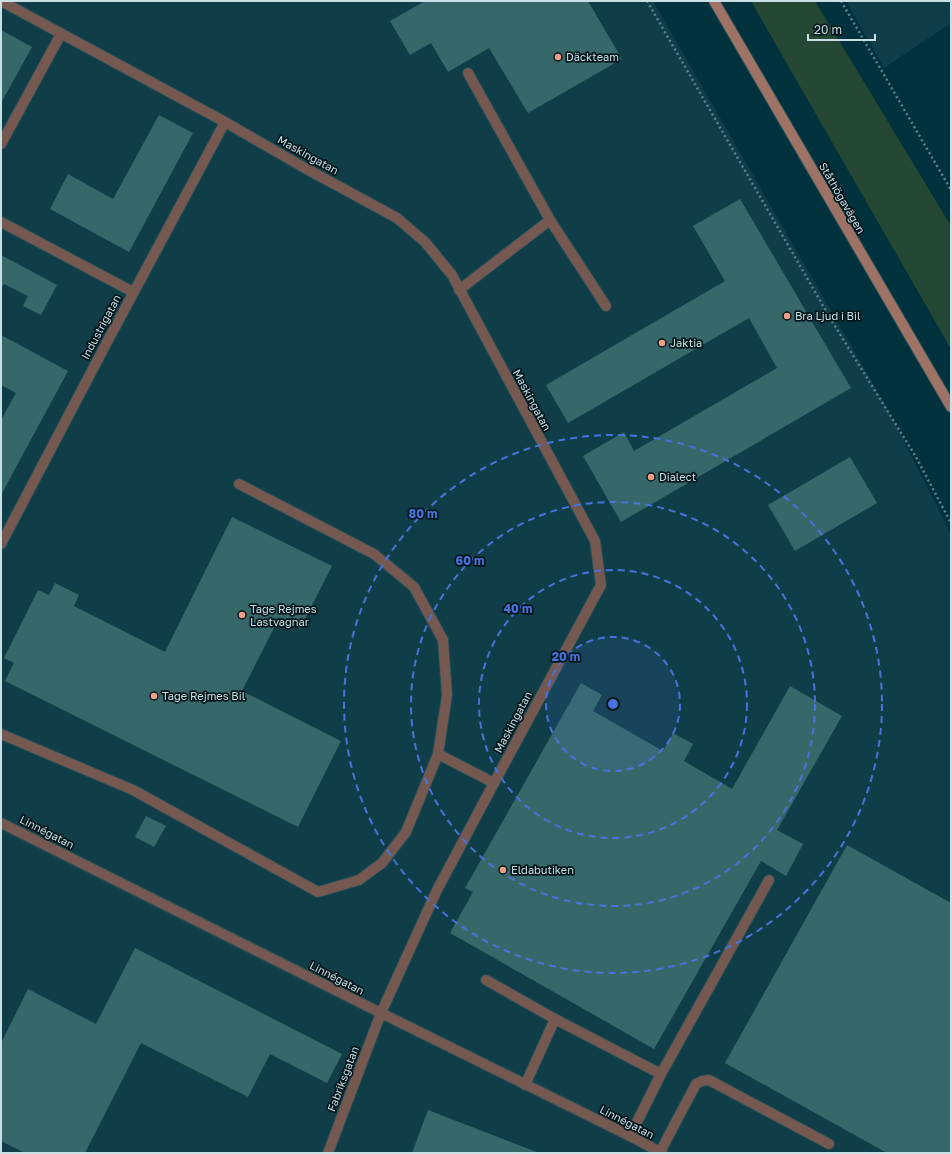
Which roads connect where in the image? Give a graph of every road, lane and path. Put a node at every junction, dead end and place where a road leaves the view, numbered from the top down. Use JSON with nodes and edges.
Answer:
{"nodes":[{"id":1,"x":1,"y":1,"type":"edge"},
{"id":2,"x":647,"y":1,"type":"edge"},
{"id":3,"x":714,"y":1,"type":"edge"},
{"id":4,"x":841,"y":1,"type":"edge"},
{"id":5,"x":61,"y":34,"type":"junction"},
{"id":6,"x":468,"y":74,"type":"dead end"},
{"id":7,"x":225,"y":122,"type":"junction"},
{"id":8,"x":1,"y":144,"type":"edge"},
{"id":9,"x":951,"y":190,"type":"edge"},
{"id":10,"x":550,"y":220,"type":"junction"},
{"id":11,"x":1,"y":222,"type":"edge"},
{"id":12,"x":459,"y":290,"type":"junction"},
{"id":13,"x":133,"y":292,"type":"junction"},
{"id":14,"x":606,"y":306,"type":"dead end"},
{"id":15,"x":951,"y":407,"type":"edge"},
{"id":16,"x":239,"y":484,"type":"dead end"},
{"id":17,"x":951,"y":523,"type":"edge"},
{"id":18,"x":1,"y":544,"type":"edge"},
{"id":19,"x":1,"y":734,"type":"edge"},
{"id":20,"x":438,"y":754,"type":"junction"},
{"id":21,"x":494,"y":783,"type":"junction"},
{"id":22,"x":1,"y":823,"type":"edge"},
{"id":23,"x":769,"y":880,"type":"dead end"},
{"id":24,"x":486,"y":980,"type":"dead end"},
{"id":25,"x":381,"y":1014,"type":"junction"},
{"id":26,"x":555,"y":1019,"type":"junction"},
{"id":27,"x":661,"y":1074,"type":"junction"},
{"id":28,"x":525,"y":1085,"type":"junction"},
{"id":29,"x":630,"y":1136,"type":"junction"},
{"id":30,"x":829,"y":1144,"type":"dead end"},
{"id":31,"x":661,"y":1152,"type":"edge"},
{"id":32,"x":328,"y":1153,"type":"edge"}],
"edges":[{"from":1,"to":5,"type":"street","name":"Maskingatan"},
{"from":2,"to":17,"type":"path"},
{"from":3,"to":15,"type":"main road","name":"Ståthögavägen"},
{"from":4,"to":9,"type":"path"},
{"from":5,"to":7,"type":"street","name":"Maskingatan"},
{"from":5,"to":8,"type":"street"},
{"from":6,"to":10,"type":"street"},
{"from":7,"to":12,"type":"street","name":"Maskingatan"},
{"from":7,"to":13,"type":"street","name":"Industrigatan"},
{"from":10,"to":12,"type":"street"},
{"from":10,"to":14,"type":"street"},
{"from":11,"to":13,"type":"street"},
{"from":12,"to":21,"type":"street","name":"Maskingatan"},
{"from":13,"to":18,"type":"street","name":"Industrigatan"},
{"from":16,"to":20,"type":"street"},
{"from":19,"to":20,"type":"street"},
{"from":20,"to":21,"type":"street"},
{"from":21,"to":25,"type":"street","name":"Maskingatan"},
{"from":22,"to":25,"type":"street","name":"Linnégatan"},
{"from":23,"to":27,"type":"street"},
{"from":24,"to":26,"type":"street"},
{"from":25,"to":28,"type":"street","name":"Linnégatan"},
{"from":25,"to":32,"type":"street","name":"Fabriksgatan"},
{"from":26,"to":27,"type":"street"},
{"from":26,"to":28,"type":"street"},
{"from":27,"to":29,"type":"street"},
{"from":28,"to":29,"type":"street","name":"Linnégatan"},
{"from":29,"to":31,"type":"street","name":"Linnégatan"},
{"from":30,"to":31,"type":"street"}]}
